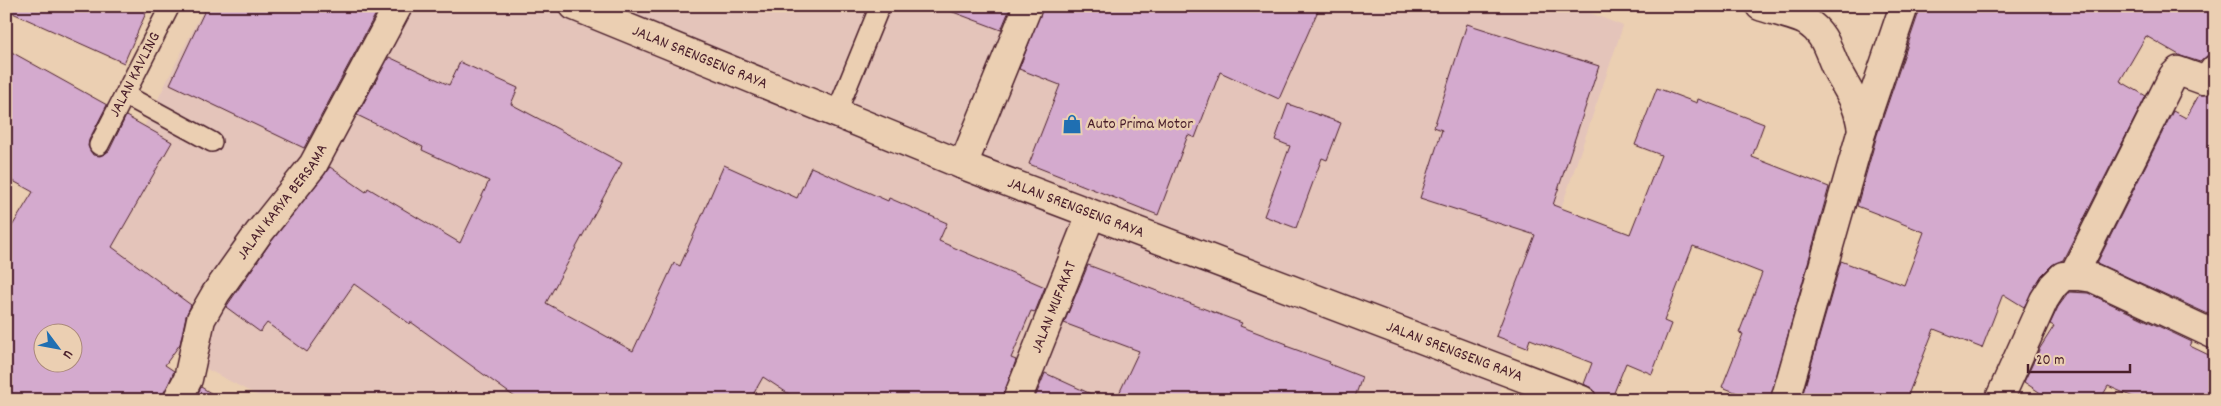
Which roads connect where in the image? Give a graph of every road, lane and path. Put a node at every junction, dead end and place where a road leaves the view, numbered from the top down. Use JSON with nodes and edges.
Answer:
{"nodes":[{"id":1,"x":170,"y":6,"type":"edge"},
{"id":2,"x":398,"y":6,"type":"edge"},
{"id":3,"x":574,"y":6,"type":"edge"},
{"id":4,"x":880,"y":6,"type":"edge"},
{"id":5,"x":1028,"y":6,"type":"edge"},
{"id":6,"x":1760,"y":6,"type":"edge"},
{"id":7,"x":1904,"y":6,"type":"edge"},
{"id":8,"x":2215,"y":69,"type":"edge"},
{"id":9,"x":125,"y":96,"type":"junction"},
{"id":10,"x":836,"y":114,"type":"junction"},
{"id":11,"x":1862,"y":130,"type":"junction"},
{"id":12,"x":212,"y":142,"type":"dead end"},
{"id":13,"x":99,"y":145,"type":"dead end"},
{"id":14,"x":963,"y":165,"type":"junction"},
{"id":15,"x":1091,"y":214,"type":"junction"},
{"id":16,"x":2074,"y":276,"type":"junction"},
{"id":17,"x":2215,"y":335,"type":"edge"},
{"id":18,"x":177,"y":400,"type":"edge"},
{"id":19,"x":1017,"y":400,"type":"edge"},
{"id":20,"x":1582,"y":400,"type":"edge"},
{"id":21,"x":1785,"y":400,"type":"edge"},
{"id":22,"x":1999,"y":400,"type":"edge"}],
"edges":[{"from":1,"to":9,"type":"lane","name":"JALAN KAVLING"},
{"from":2,"to":18,"type":"street","name":"JALAN KARYA BERSAMA"},
{"from":3,"to":10,"type":"street","name":"JALAN SRENGSENG RAYA"},
{"from":4,"to":10,"type":"lane"},
{"from":5,"to":14,"type":"street"},
{"from":6,"to":11,"type":"street"},
{"from":7,"to":11,"type":"street"},
{"from":8,"to":16,"type":"street"},
{"from":9,"to":12,"type":"lane"},
{"from":9,"to":13,"type":"lane","name":"JALAN KAVLING"},
{"from":10,"to":14,"type":"street","name":"JALAN SRENGSENG RAYA"},
{"from":11,"to":21,"type":"street"},
{"from":14,"to":15,"type":"street","name":"JALAN SRENGSENG RAYA"},
{"from":15,"to":19,"type":"street","name":"JALAN MUFAKAT"},
{"from":15,"to":20,"type":"street","name":"JALAN SRENGSENG RAYA"},
{"from":16,"to":17,"type":"street"},
{"from":16,"to":22,"type":"street"}]}
